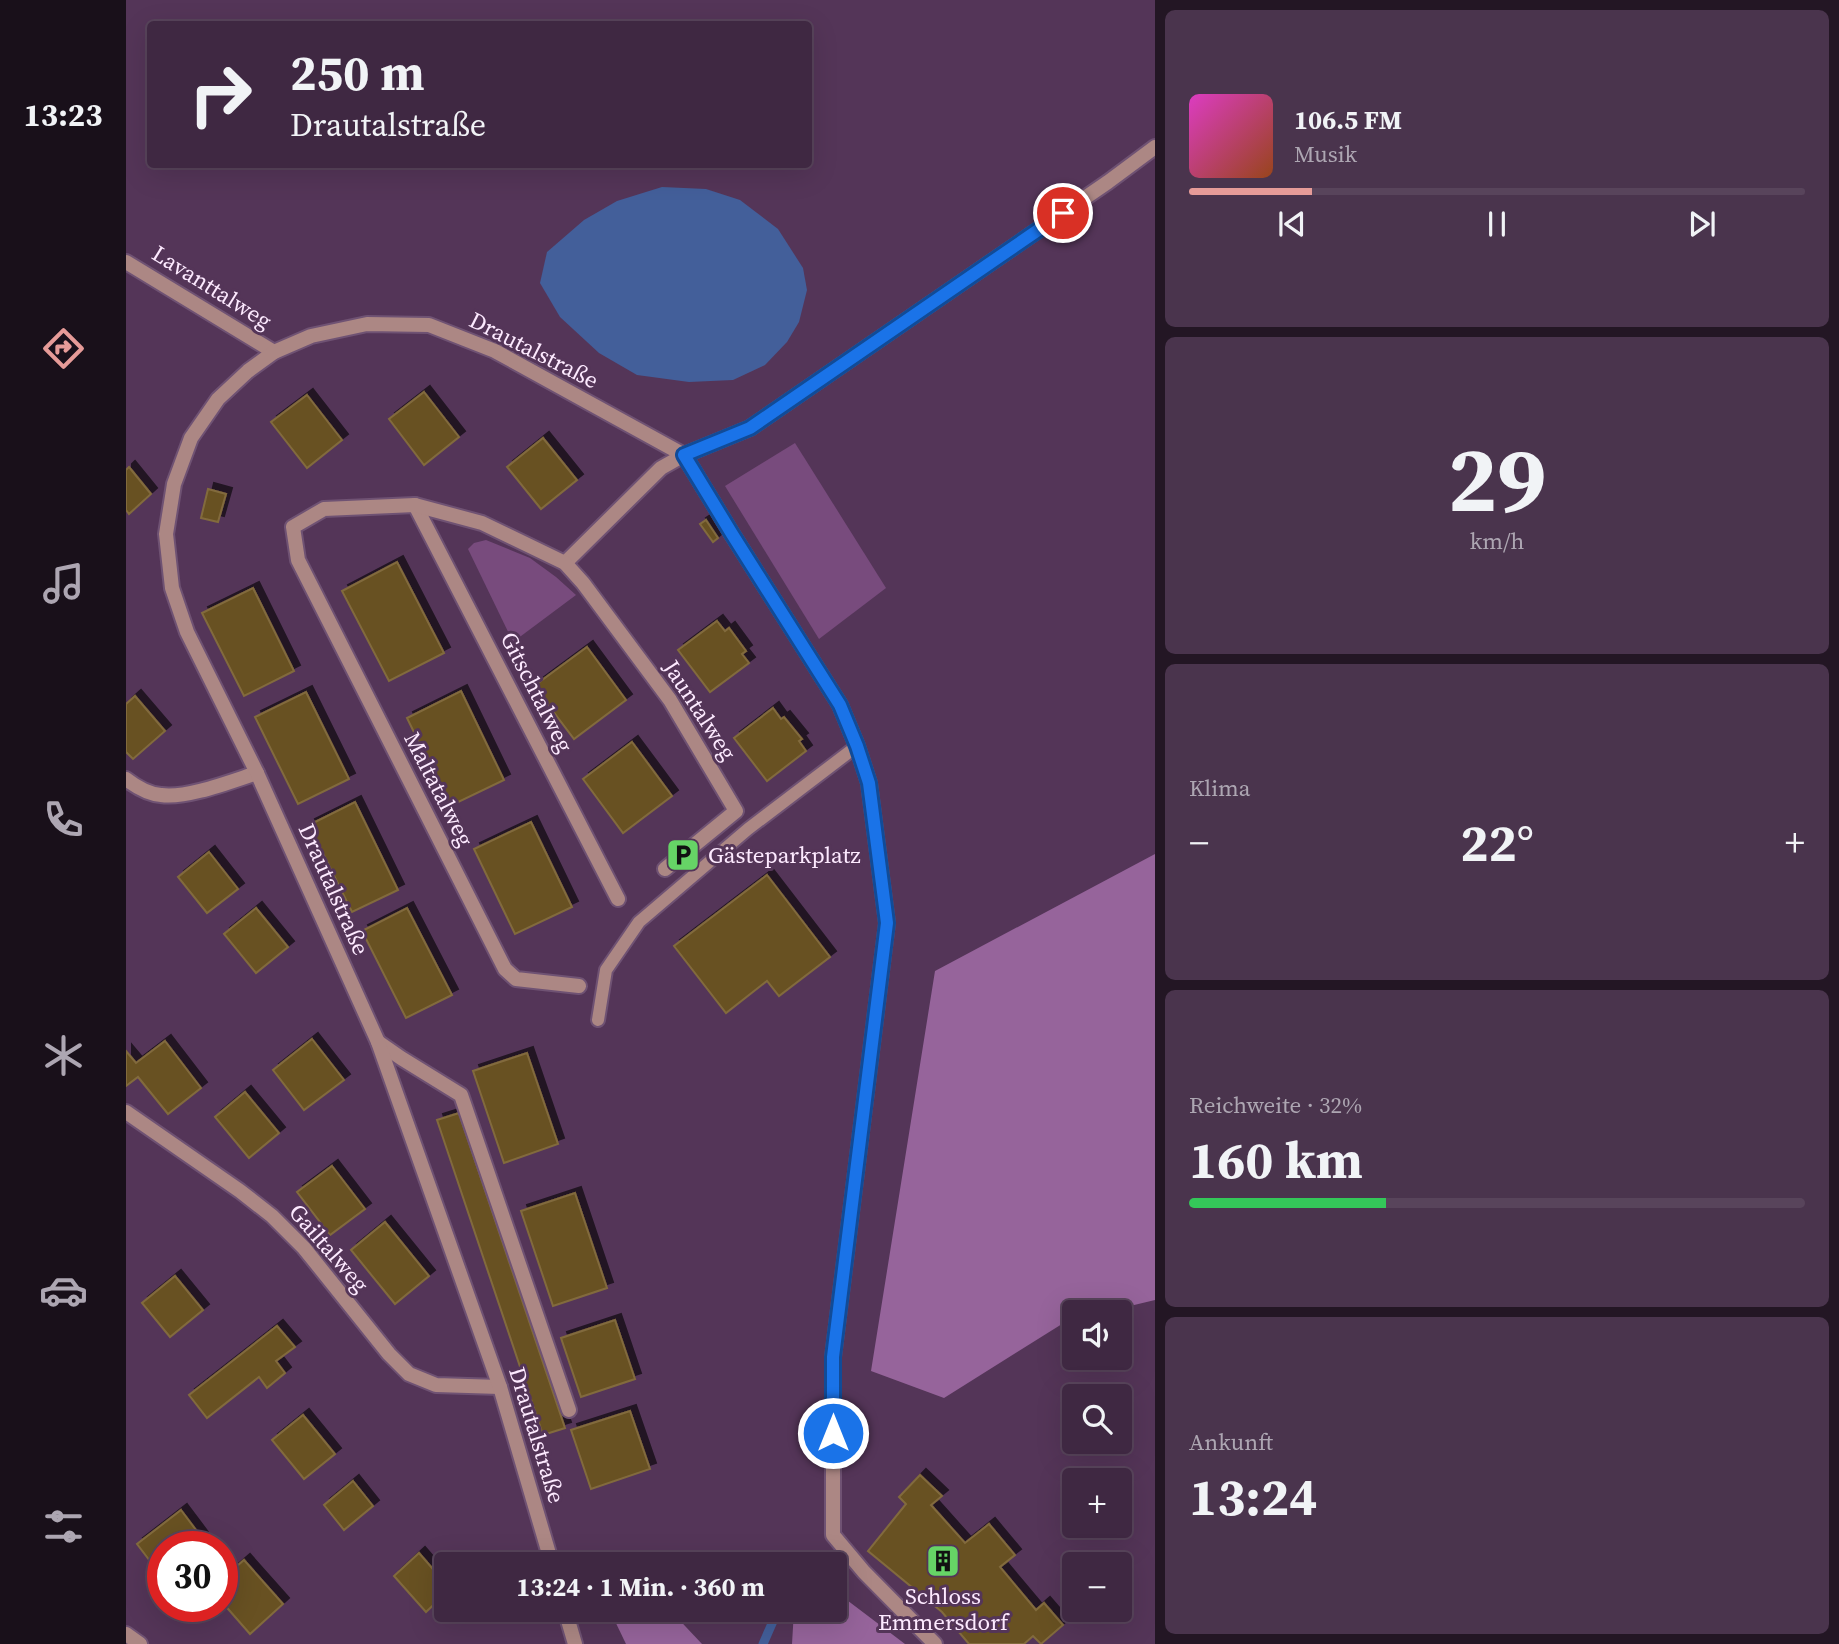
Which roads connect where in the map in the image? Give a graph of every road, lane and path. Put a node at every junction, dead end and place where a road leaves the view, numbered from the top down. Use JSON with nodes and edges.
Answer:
{"nodes":[{"id":1,"x":1155,"y":147,"type":"edge"},
{"id":2,"x":126,"y":262,"type":"edge"},
{"id":3,"x":274,"y":352,"type":"junction"},
{"id":4,"x":684,"y":455,"type":"junction"},
{"id":5,"x":415,"y":505,"type":"junction"},
{"id":6,"x":565,"y":563,"type":"junction"},
{"id":7,"x":857,"y":746,"type":"junction"},
{"id":8,"x":257,"y":773,"type":"junction"},
{"id":9,"x":126,"y":779,"type":"edge"},
{"id":10,"x":665,"y":869,"type":"dead end"},
{"id":11,"x":618,"y":899,"type":"dead end"},
{"id":12,"x":579,"y":986,"type":"dead end"},
{"id":13,"x":598,"y":1020,"type":"dead end"},
{"id":14,"x":378,"y":1042,"type":"junction"},
{"id":15,"x":126,"y":1112,"type":"edge"},
{"id":16,"x":500,"y":1387,"type":"junction"},
{"id":17,"x":569,"y":1410,"type":"dead end"},
{"id":18,"x":548,"y":1552,"type":"edge"},
{"id":19,"x":569,"y":1622,"type":"edge"},
{"id":20,"x":126,"y":1634,"type":"edge"},
{"id":21,"x":140,"y":1644,"type":"edge"},
{"id":22,"x":575,"y":1644,"type":"edge"},
{"id":23,"x":935,"y":1644,"type":"edge"}],
"edges":[{"from":1,"to":4,"type":"street"},
{"from":2,"to":3,"type":"street","name":"Lavanttalweg"},
{"from":3,"to":4,"type":"street","name":"Drautalstraße"},
{"from":3,"to":8,"type":"street","name":"Drautalstraße"},
{"from":4,"to":6,"type":"street"},
{"from":4,"to":7,"type":"street"},
{"from":5,"to":6,"type":"street"},
{"from":5,"to":11,"type":"street","name":"Gitschtalweg"},
{"from":5,"to":12,"type":"street","name":"Maltatalweg"},
{"from":6,"to":10,"type":"street","name":"Jauntalweg"},
{"from":7,"to":13,"type":"lane"},
{"from":7,"to":23,"type":"street"},
{"from":8,"to":9,"type":"street"},
{"from":8,"to":14,"type":"street","name":"Drautalstraße"},
{"from":14,"to":16,"type":"street","name":"Drautalstraße"},
{"from":14,"to":17,"type":"street","name":"Drautalstraße"},
{"from":15,"to":16,"type":"street","name":"Gailtalweg"},
{"from":16,"to":18,"type":"street","name":"Drautalstraße"},
{"from":19,"to":22,"type":"street"},
{"from":20,"to":21,"type":"street"}]}
